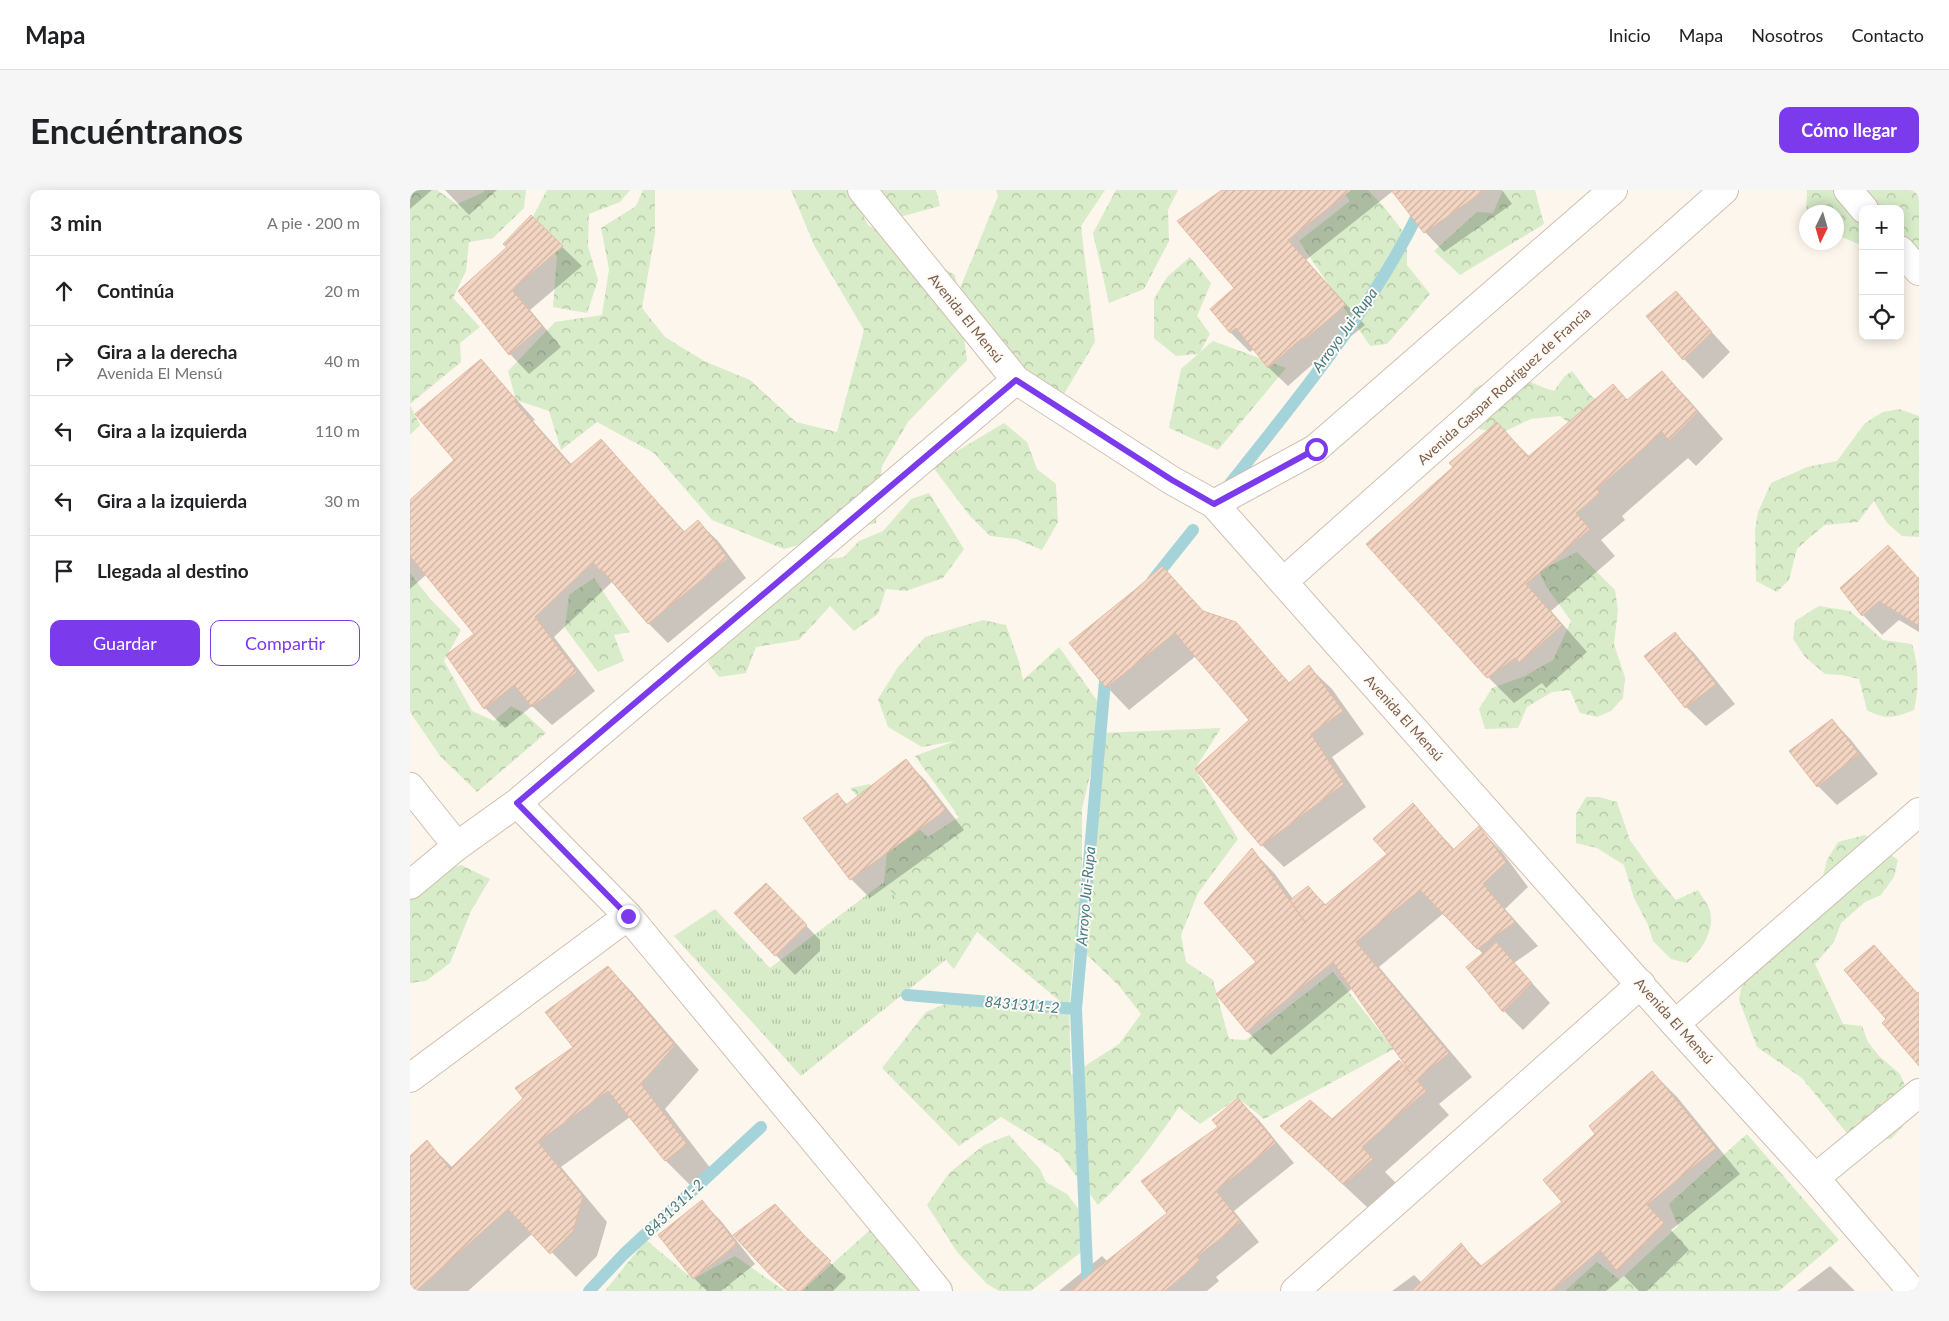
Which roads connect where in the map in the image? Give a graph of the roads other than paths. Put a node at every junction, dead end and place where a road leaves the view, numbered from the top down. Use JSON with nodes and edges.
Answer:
{"nodes":[{"id":1,"x":862,"y":190,"type":"edge"},
{"id":2,"x":1613,"y":190,"type":"edge"},
{"id":3,"x":1724,"y":190,"type":"edge"},
{"id":4,"x":1848,"y":190,"type":"edge"},
{"id":5,"x":1861,"y":205,"type":"edge"},
{"id":6,"x":1904,"y":254,"type":"edge"},
{"id":7,"x":1919,"y":271,"type":"edge"},
{"id":8,"x":1016,"y":380,"type":"junction"},
{"id":9,"x":1214,"y":504,"type":"junction"},
{"id":10,"x":1283,"y":582,"type":"junction"},
{"id":11,"x":410,"y":788,"type":"edge"},
{"id":12,"x":517,"y":803,"type":"junction"},
{"id":13,"x":1919,"y":812,"type":"edge"},
{"id":14,"x":457,"y":846,"type":"junction"},
{"id":15,"x":410,"y":885,"type":"edge"},
{"id":16,"x":628,"y":916,"type":"junction"},
{"id":17,"x":1641,"y":984,"type":"junction"},
{"id":18,"x":1676,"y":1024,"type":"junction"},
{"id":19,"x":410,"y":1078,"type":"edge"},
{"id":20,"x":1919,"y":1093,"type":"edge"},
{"id":21,"x":1815,"y":1178,"type":"junction"},
{"id":22,"x":938,"y":1291,"type":"edge"},
{"id":23,"x":1295,"y":1291,"type":"edge"},
{"id":24,"x":1912,"y":1291,"type":"edge"}],
"edges":[{"from":1,"to":8,"type":"street","name":"Avenida El Mensú"},
{"from":2,"to":9,"type":"street"},
{"from":3,"to":10,"type":"street","name":"Avenida Gaspar Rodríguez de Francia"},
{"from":4,"to":5,"type":"street"},
{"from":6,"to":7,"type":"street"},
{"from":8,"to":9,"type":"street","name":"Avenida El Mensú"},
{"from":8,"to":12,"type":"street"},
{"from":9,"to":10,"type":"street","name":"Avenida El Mensú"},
{"from":10,"to":17,"type":"street","name":"Avenida El Mensú"},
{"from":11,"to":14,"type":"street"},
{"from":12,"to":14,"type":"street"},
{"from":12,"to":16,"type":"street"},
{"from":13,"to":18,"type":"street"},
{"from":14,"to":15,"type":"street"},
{"from":16,"to":19,"type":"street"},
{"from":16,"to":22,"type":"street"},
{"from":17,"to":18,"type":"street","name":"Avenida El Mensú"},
{"from":17,"to":23,"type":"street"},
{"from":18,"to":21,"type":"street","name":"Avenida El Mensú"},
{"from":20,"to":21,"type":"street"},
{"from":21,"to":24,"type":"street","name":"Avenida El Mensú"}]}
